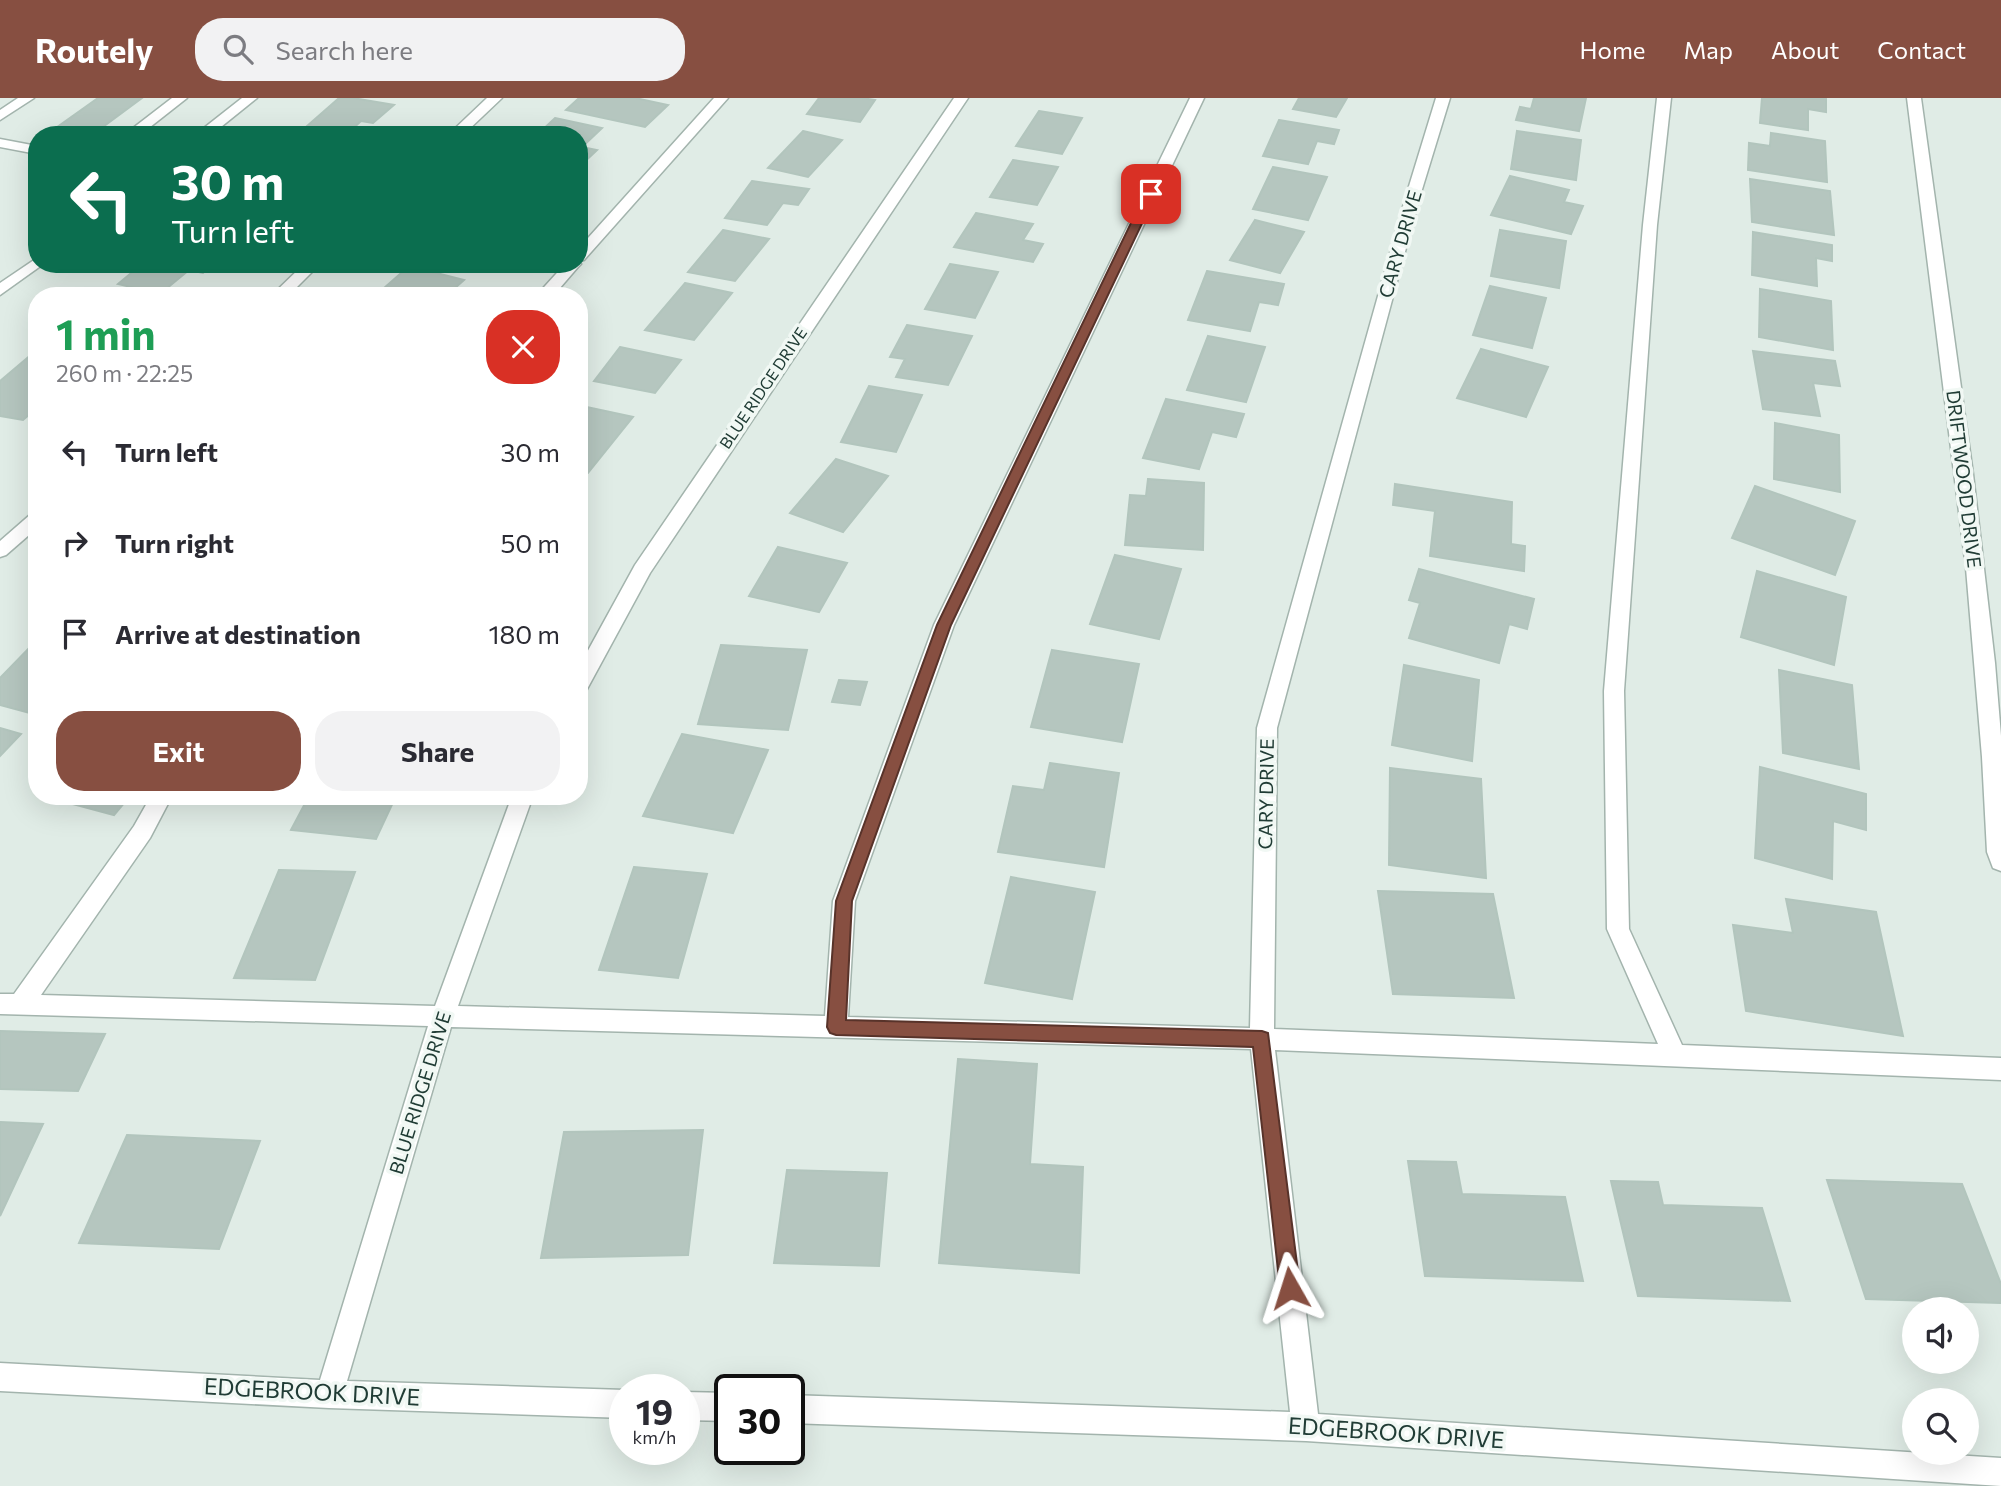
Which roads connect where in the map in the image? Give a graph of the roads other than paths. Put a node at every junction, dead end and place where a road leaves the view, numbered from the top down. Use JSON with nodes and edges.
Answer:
{"nodes":[{"id":1,"x":27,"y":98,"type":"edge"},
{"id":2,"x":180,"y":98,"type":"edge"},
{"id":3,"x":250,"y":98,"type":"edge"},
{"id":4,"x":495,"y":98,"type":"edge"},
{"id":5,"x":721,"y":98,"type":"edge"},
{"id":6,"x":961,"y":98,"type":"edge"},
{"id":7,"x":1198,"y":98,"type":"edge"},
{"id":8,"x":1443,"y":98,"type":"edge"},
{"id":9,"x":1664,"y":98,"type":"edge"},
{"id":10,"x":1914,"y":98,"type":"edge"},
{"id":11,"x":0,"y":116,"type":"edge"},
{"id":12,"x":143,"y":126,"type":"edge"},
{"id":13,"x":214,"y":126,"type":"edge"},
{"id":14,"x":465,"y":126,"type":"edge"},
{"id":15,"x":0,"y":143,"type":"edge"},
{"id":16,"x":28,"y":148,"type":"edge"},
{"id":17,"x":588,"y":247,"type":"edge"},
{"id":18,"x":28,"y":269,"type":"edge"},
{"id":19,"x":303,"y":273,"type":"edge"},
{"id":20,"x":565,"y":273,"type":"edge"},
{"id":21,"x":289,"y":287,"type":"edge"},
{"id":22,"x":552,"y":287,"type":"edge"},
{"id":23,"x":0,"y":290,"type":"edge"},
{"id":24,"x":28,"y":526,"type":"edge"},
{"id":25,"x":0,"y":551,"type":"edge"},
{"id":26,"x":588,"y":669,"type":"edge"},
{"id":27,"x":157,"y":805,"type":"edge"},
{"id":28,"x":520,"y":805,"type":"edge"},
{"id":29,"x":2001,"y":862,"type":"edge"},
{"id":30,"x":10,"y":1005,"type":"edge"},
{"id":31,"x":443,"y":1016,"type":"junction"},
{"id":32,"x":836,"y":1027,"type":"junction"},
{"id":33,"x":1262,"y":1039,"type":"junction"},
{"id":34,"x":1675,"y":1056,"type":"junction"},
{"id":35,"x":2001,"y":1069,"type":"edge"},
{"id":36,"x":0,"y":1377,"type":"edge"},
{"id":37,"x":329,"y":1394,"type":"junction"},
{"id":38,"x":609,"y":1403,"type":"edge"},
{"id":39,"x":805,"y":1410,"type":"edge"},
{"id":40,"x":1306,"y":1427,"type":"junction"},
{"id":41,"x":2001,"y":1472,"type":"edge"}],
"edges":[{"from":1,"to":11,"type":"street"},
{"from":2,"to":12,"type":"street"},
{"from":3,"to":13,"type":"street"},
{"from":4,"to":14,"type":"street"},
{"from":5,"to":17,"type":"street"},
{"from":6,"to":26,"type":"street","name":"BLUE RIDGE DRIVE"},
{"from":7,"to":32,"type":"street"},
{"from":8,"to":33,"type":"street","name":"CARY DRIVE"},
{"from":9,"to":34,"type":"street"},
{"from":10,"to":29,"type":"street","name":"DRIFTWOOD DRIVE"},
{"from":15,"to":16,"type":"street"},
{"from":18,"to":23,"type":"street"},
{"from":19,"to":21,"type":"street"},
{"from":20,"to":22,"type":"street"},
{"from":24,"to":25,"type":"street"},
{"from":27,"to":30,"type":"street"},
{"from":28,"to":31,"type":"street","name":"BLUE RIDGE DRIVE"},
{"from":30,"to":31,"type":"street"},
{"from":31,"to":32,"type":"street"},
{"from":31,"to":37,"type":"street","name":"BLUE RIDGE DRIVE"},
{"from":32,"to":33,"type":"street"},
{"from":33,"to":34,"type":"street"},
{"from":33,"to":40,"type":"street","name":"CARY DRIVE"},
{"from":34,"to":35,"type":"street"},
{"from":36,"to":37,"type":"street","name":"EDGEBROOK DRIVE"},
{"from":37,"to":38,"type":"street","name":"EDGEBROOK DRIVE"},
{"from":39,"to":40,"type":"street","name":"EDGEBROOK DRIVE"},
{"from":40,"to":41,"type":"street","name":"EDGEBROOK DRIVE"}]}
